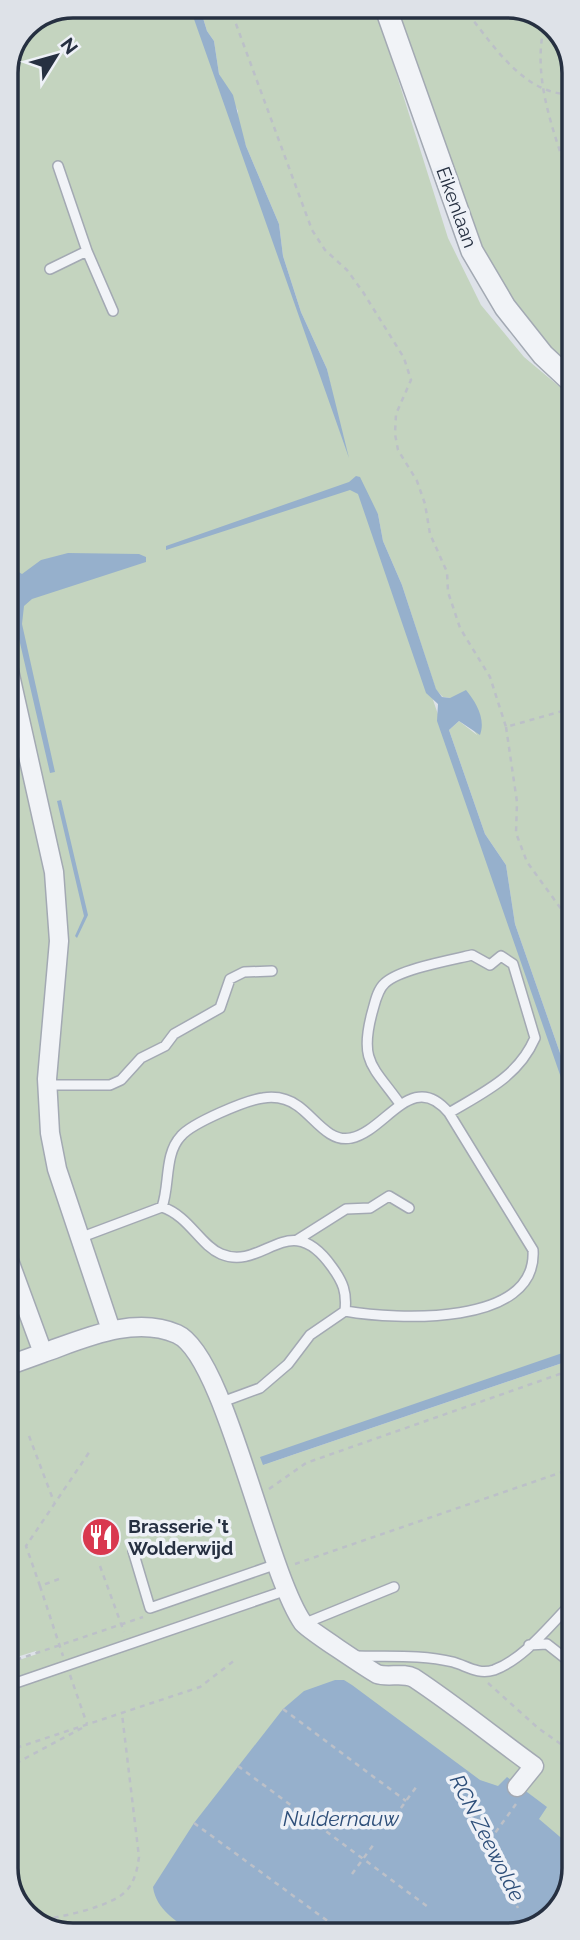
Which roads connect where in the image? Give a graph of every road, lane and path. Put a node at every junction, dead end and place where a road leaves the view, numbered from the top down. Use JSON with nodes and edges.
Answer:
{"nodes":[{"id":1,"x":234,"y":18,"type":"edge"},
{"id":2,"x":390,"y":18,"type":"edge"},
{"id":3,"x":471,"y":18,"type":"edge"},
{"id":4,"x":543,"y":30,"type":"edge"},
{"id":5,"x":542,"y":90,"type":"junction"},
{"id":6,"x":562,"y":93,"type":"edge"},
{"id":7,"x":562,"y":155,"type":"edge"},
{"id":8,"x":58,"y":166,"type":"dead end"},
{"id":9,"x":88,"y":251,"type":"junction"},
{"id":10,"x":50,"y":269,"type":"dead end"},
{"id":11,"x":113,"y":312,"type":"dead end"},
{"id":12,"x":562,"y":373,"type":"edge"},
{"id":13,"x":562,"y":711,"type":"edge"},
{"id":14,"x":506,"y":727,"type":"junction"},
{"id":15,"x":18,"y":730,"type":"edge"},
{"id":16,"x":562,"y":909,"type":"edge"},
{"id":17,"x":272,"y":971,"type":"dead end"},
{"id":18,"x":47,"y":1085,"type":"junction"},
{"id":19,"x":400,"y":1104,"type":"junction"},
{"id":20,"x":449,"y":1113,"type":"junction"},
{"id":21,"x":162,"y":1207,"type":"junction"},
{"id":22,"x":410,"y":1208,"type":"dead end"},
{"id":23,"x":82,"y":1237,"type":"junction"},
{"id":24,"x":297,"y":1240,"type":"junction"},
{"id":25,"x":18,"y":1285,"type":"edge"},
{"id":26,"x":345,"y":1311,"type":"junction"},
{"id":27,"x":111,"y":1330,"type":"junction"},
{"id":28,"x":43,"y":1353,"type":"junction"},
{"id":29,"x":18,"y":1362,"type":"edge"},
{"id":30,"x":562,"y":1373,"type":"edge"},
{"id":31,"x":222,"y":1402,"type":"junction"},
{"id":32,"x":29,"y":1436,"type":"dead end"},
{"id":33,"x":90,"y":1451,"type":"dead end"},
{"id":34,"x":562,"y":1472,"type":"edge"},
{"id":35,"x":254,"y":1499,"type":"junction"},
{"id":36,"x":54,"y":1504,"type":"junction"},
{"id":37,"x":133,"y":1551,"type":"dead end"},
{"id":38,"x":100,"y":1566,"type":"dead end"},
{"id":39,"x":278,"y":1567,"type":"junction"},
{"id":40,"x":59,"y":1579,"type":"dead end"},
{"id":41,"x":40,"y":1586,"type":"junction"},
{"id":42,"x":394,"y":1587,"type":"dead end"},
{"id":43,"x":287,"y":1590,"type":"junction"},
{"id":44,"x":562,"y":1613,"type":"edge"},
{"id":45,"x":303,"y":1624,"type":"junction"},
{"id":46,"x":122,"y":1629,"type":"dead end"},
{"id":47,"x":59,"y":1645,"type":"junction"},
{"id":48,"x":529,"y":1645,"type":"junction"},
{"id":49,"x":354,"y":1656,"type":"junction"},
{"id":50,"x":562,"y":1656,"type":"edge"},
{"id":51,"x":18,"y":1659,"type":"edge"},
{"id":52,"x":235,"y":1660,"type":"dead end"},
{"id":53,"x":66,"y":1666,"type":"junction"},
{"id":54,"x":475,"y":1671,"type":"junction"},
{"id":55,"x":18,"y":1682,"type":"edge"},
{"id":56,"x":282,"y":1709,"type":"dead end"},
{"id":57,"x":122,"y":1714,"type":"junction"},
{"id":58,"x":88,"y":1724,"type":"junction"},
{"id":59,"x":562,"y":1745,"type":"edge"},
{"id":60,"x":18,"y":1747,"type":"edge"},
{"id":61,"x":18,"y":1762,"type":"edge"},
{"id":62,"x":238,"y":1766,"type":"dead end"},
{"id":63,"x":417,"y":1786,"type":"dead end"},
{"id":64,"x":518,"y":1793,"type":"joint"},
{"id":65,"x":406,"y":1801,"type":"junction"},
{"id":66,"x":395,"y":1816,"type":"dead end"},
{"id":67,"x":194,"y":1823,"type":"dead end"},
{"id":68,"x":374,"y":1844,"type":"dead end"},
{"id":69,"x":363,"y":1859,"type":"junction"},
{"id":70,"x":352,"y":1874,"type":"dead end"},
{"id":71,"x":428,"y":1907,"type":"dead end"},
{"id":72,"x":518,"y":1908,"type":"dead end"},
{"id":73,"x":50,"y":1917,"type":"edge"},
{"id":74,"x":330,"y":1923,"type":"edge"}],
"edges":[{"from":1,"to":14,"type":"path"},
{"from":2,"to":12,"type":"street","name":"Eikenlaan"},
{"from":3,"to":5,"type":"path"},
{"from":4,"to":5,"type":"path"},
{"from":5,"to":6,"type":"path"},
{"from":5,"to":7,"type":"path"},
{"from":8,"to":9,"type":"lane"},
{"from":9,"to":10,"type":"lane"},
{"from":9,"to":11,"type":"lane"},
{"from":13,"to":14,"type":"path"},
{"from":14,"to":16,"type":"path"},
{"from":15,"to":18,"type":"street"},
{"from":17,"to":18,"type":"lane"},
{"from":18,"to":23,"type":"street"},
{"from":19,"to":20,"type":"lane"},
{"from":19,"to":20,"type":"lane"},
{"from":19,"to":21,"type":"lane"},
{"from":20,"to":26,"type":"lane"},
{"from":21,"to":23,"type":"lane"},
{"from":21,"to":24,"type":"lane"},
{"from":22,"to":24,"type":"lane"},
{"from":23,"to":27,"type":"street"},
{"from":24,"to":26,"type":"lane"},
{"from":25,"to":28,"type":"street"},
{"from":26,"to":31,"type":"lane"},
{"from":27,"to":28,"type":"street"},
{"from":27,"to":31,"type":"street"},
{"from":28,"to":29,"type":"street"},
{"from":30,"to":35,"type":"path"},
{"from":31,"to":35,"type":"street"},
{"from":32,"to":36,"type":"path"},
{"from":33,"to":36,"type":"path"},
{"from":34,"to":39,"type":"path"},
{"from":35,"to":39,"type":"street"},
{"from":36,"to":41,"type":"path"},
{"from":37,"to":39,"type":"lane"},
{"from":38,"to":46,"type":"path"},
{"from":39,"to":43,"type":"street"},
{"from":40,"to":41,"type":"path"},
{"from":41,"to":47,"type":"path"},
{"from":42,"to":45,"type":"lane"},
{"from":43,"to":45,"type":"street"},
{"from":43,"to":53,"type":"lane"},
{"from":44,"to":48,"type":"lane"},
{"from":45,"to":49,"type":"street"},
{"from":47,"to":51,"type":"path"},
{"from":47,"to":53,"type":"path"},
{"from":48,"to":50,"type":"lane"},
{"from":48,"to":54,"type":"lane"},
{"from":49,"to":54,"type":"lane"},
{"from":49,"to":64,"type":"street"},
{"from":52,"to":57,"type":"path"},
{"from":53,"to":55,"type":"lane"},
{"from":53,"to":58,"type":"path"},
{"from":54,"to":59,"type":"path"},
{"from":56,"to":65,"type":"path"},
{"from":57,"to":58,"type":"path"},
{"from":57,"to":73,"type":"path"},
{"from":58,"to":60,"type":"path"},
{"from":58,"to":61,"type":"path"},
{"from":62,"to":69,"type":"path"},
{"from":63,"to":65,"type":"path"},
{"from":64,"to":72,"type":"path"},
{"from":65,"to":66,"type":"path"},
{"from":67,"to":74,"type":"path"},
{"from":68,"to":69,"type":"path"},
{"from":69,"to":70,"type":"path"},
{"from":69,"to":71,"type":"path"}]}
